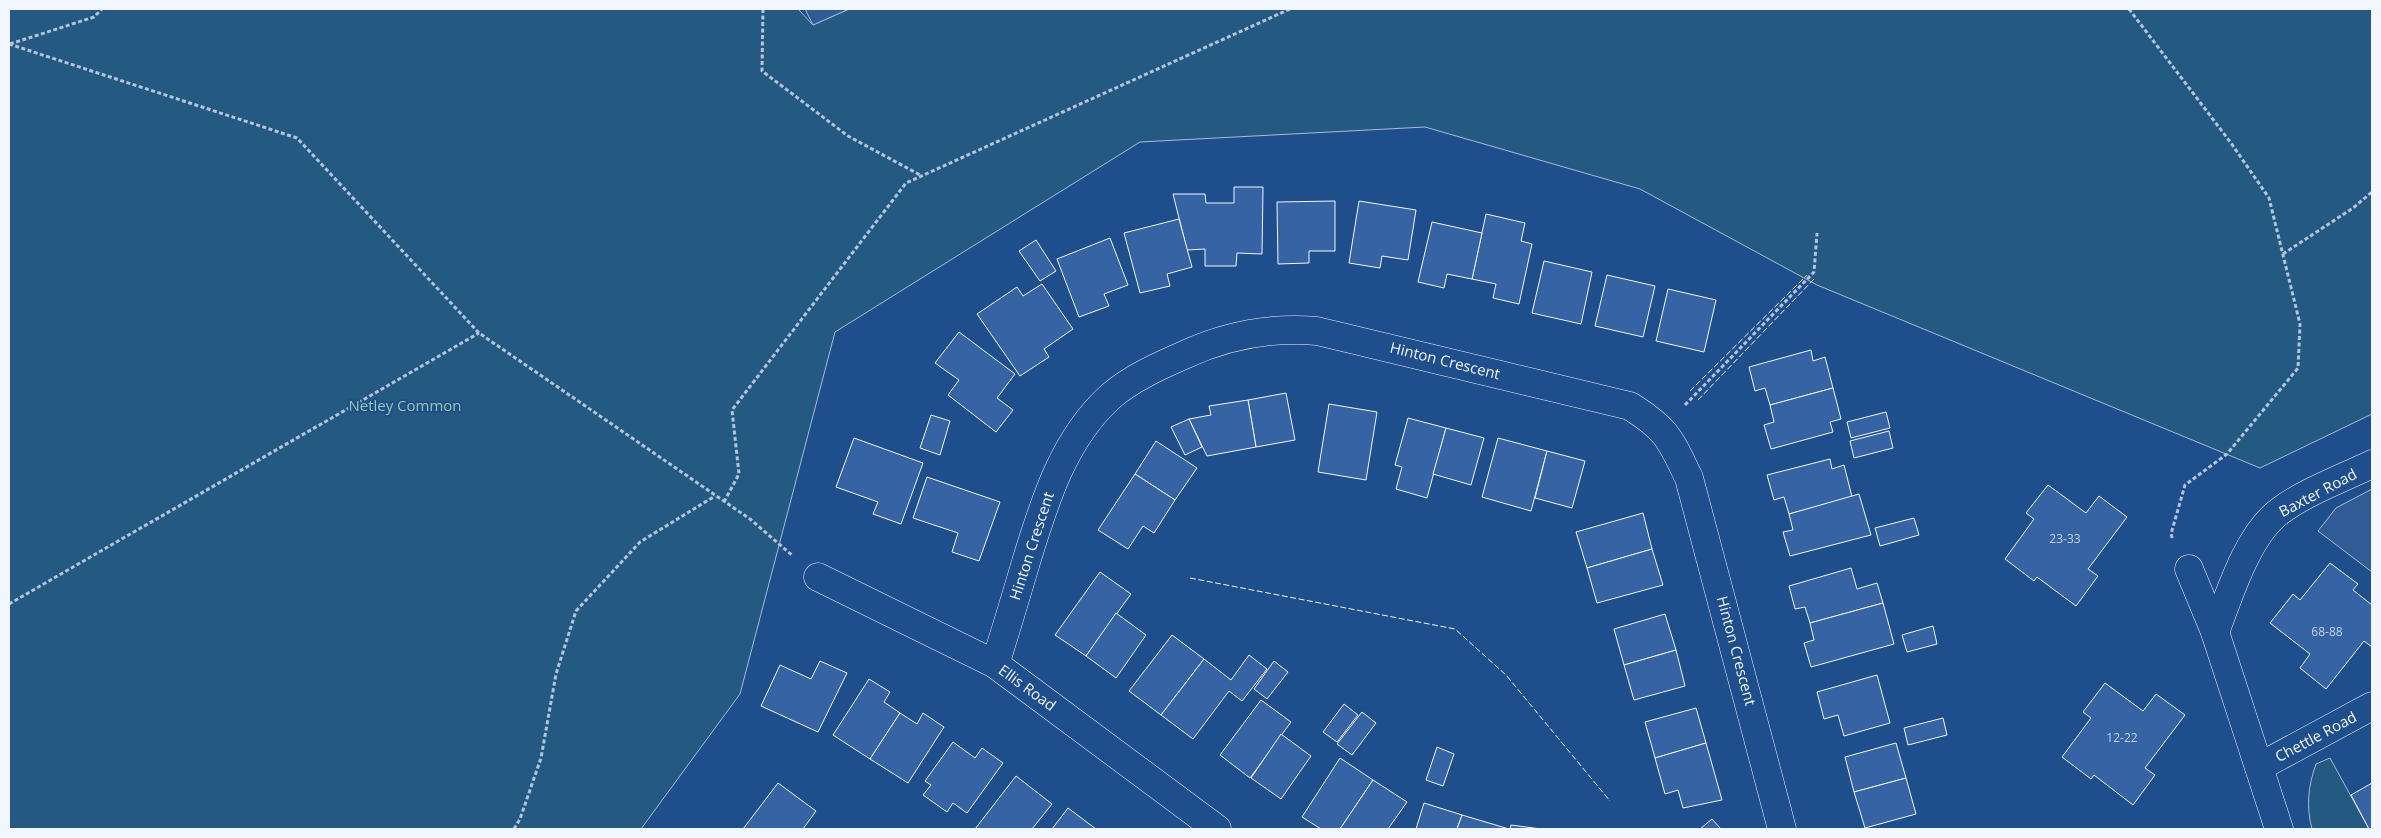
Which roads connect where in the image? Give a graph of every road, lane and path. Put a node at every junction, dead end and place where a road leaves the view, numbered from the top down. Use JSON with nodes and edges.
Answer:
{"nodes":[{"id":1,"x":102,"y":9,"type":"edge"},
{"id":2,"x":763,"y":9,"type":"edge"},
{"id":3,"x":1290,"y":9,"type":"edge"},
{"id":4,"x":2129,"y":9,"type":"edge"},
{"id":5,"x":9,"y":44,"type":"edge"},
{"id":6,"x":922,"y":176,"type":"junction"},
{"id":7,"x":2372,"y":192,"type":"edge"},
{"id":8,"x":1817,"y":232,"type":"dead end"},
{"id":9,"x":2283,"y":254,"type":"junction"},
{"id":10,"x":479,"y":333,"type":"junction"},
{"id":11,"x":1662,"y":429,"type":"junction"},
{"id":12,"x":2372,"y":464,"type":"edge"},
{"id":13,"x":715,"y":496,"type":"junction"},
{"id":14,"x":724,"y":502,"type":"junction"},
{"id":15,"x":2189,"y":569,"type":"joint"},
{"id":16,"x":818,"y":577,"type":"joint"},
{"id":17,"x":9,"y":604,"type":"edge"},
{"id":18,"x":2215,"y":632,"type":"junction"},
{"id":19,"x":995,"y":664,"type":"junction"},
{"id":20,"x":2372,"y":706,"type":"edge"},
{"id":21,"x":2259,"y":767,"type":"junction"},
{"id":22,"x":514,"y":829,"type":"edge"},
{"id":23,"x":1217,"y":829,"type":"edge"},
{"id":24,"x":1782,"y":829,"type":"edge"},
{"id":25,"x":2279,"y":829,"type":"edge"}],
"edges":[{"from":1,"to":5,"type":"path"},
{"from":2,"to":6,"type":"path"},
{"from":3,"to":6,"type":"path"},
{"from":4,"to":9,"type":"path"},
{"from":5,"to":10,"type":"path"},
{"from":6,"to":14,"type":"path"},
{"from":7,"to":9,"type":"path"},
{"from":8,"to":11,"type":"path"},
{"from":9,"to":15,"type":"path"},
{"from":10,"to":13,"type":"path"},
{"from":10,"to":17,"type":"path"},
{"from":11,"to":19,"type":"street","name":"Hinton Crescent"},
{"from":11,"to":24,"type":"street","name":"Hinton Crescent"},
{"from":12,"to":18,"type":"street","name":"Baxter Road"},
{"from":13,"to":14,"type":"path"},
{"from":13,"to":22,"type":"path"},
{"from":14,"to":16,"type":"path"},
{"from":15,"to":18,"type":"street"},
{"from":16,"to":19,"type":"street","name":"Ellis Road"},
{"from":18,"to":21,"type":"street"},
{"from":19,"to":23,"type":"street","name":"Ellis Road"},
{"from":20,"to":21,"type":"street","name":"Chettle Road"},
{"from":21,"to":25,"type":"street"}]}
